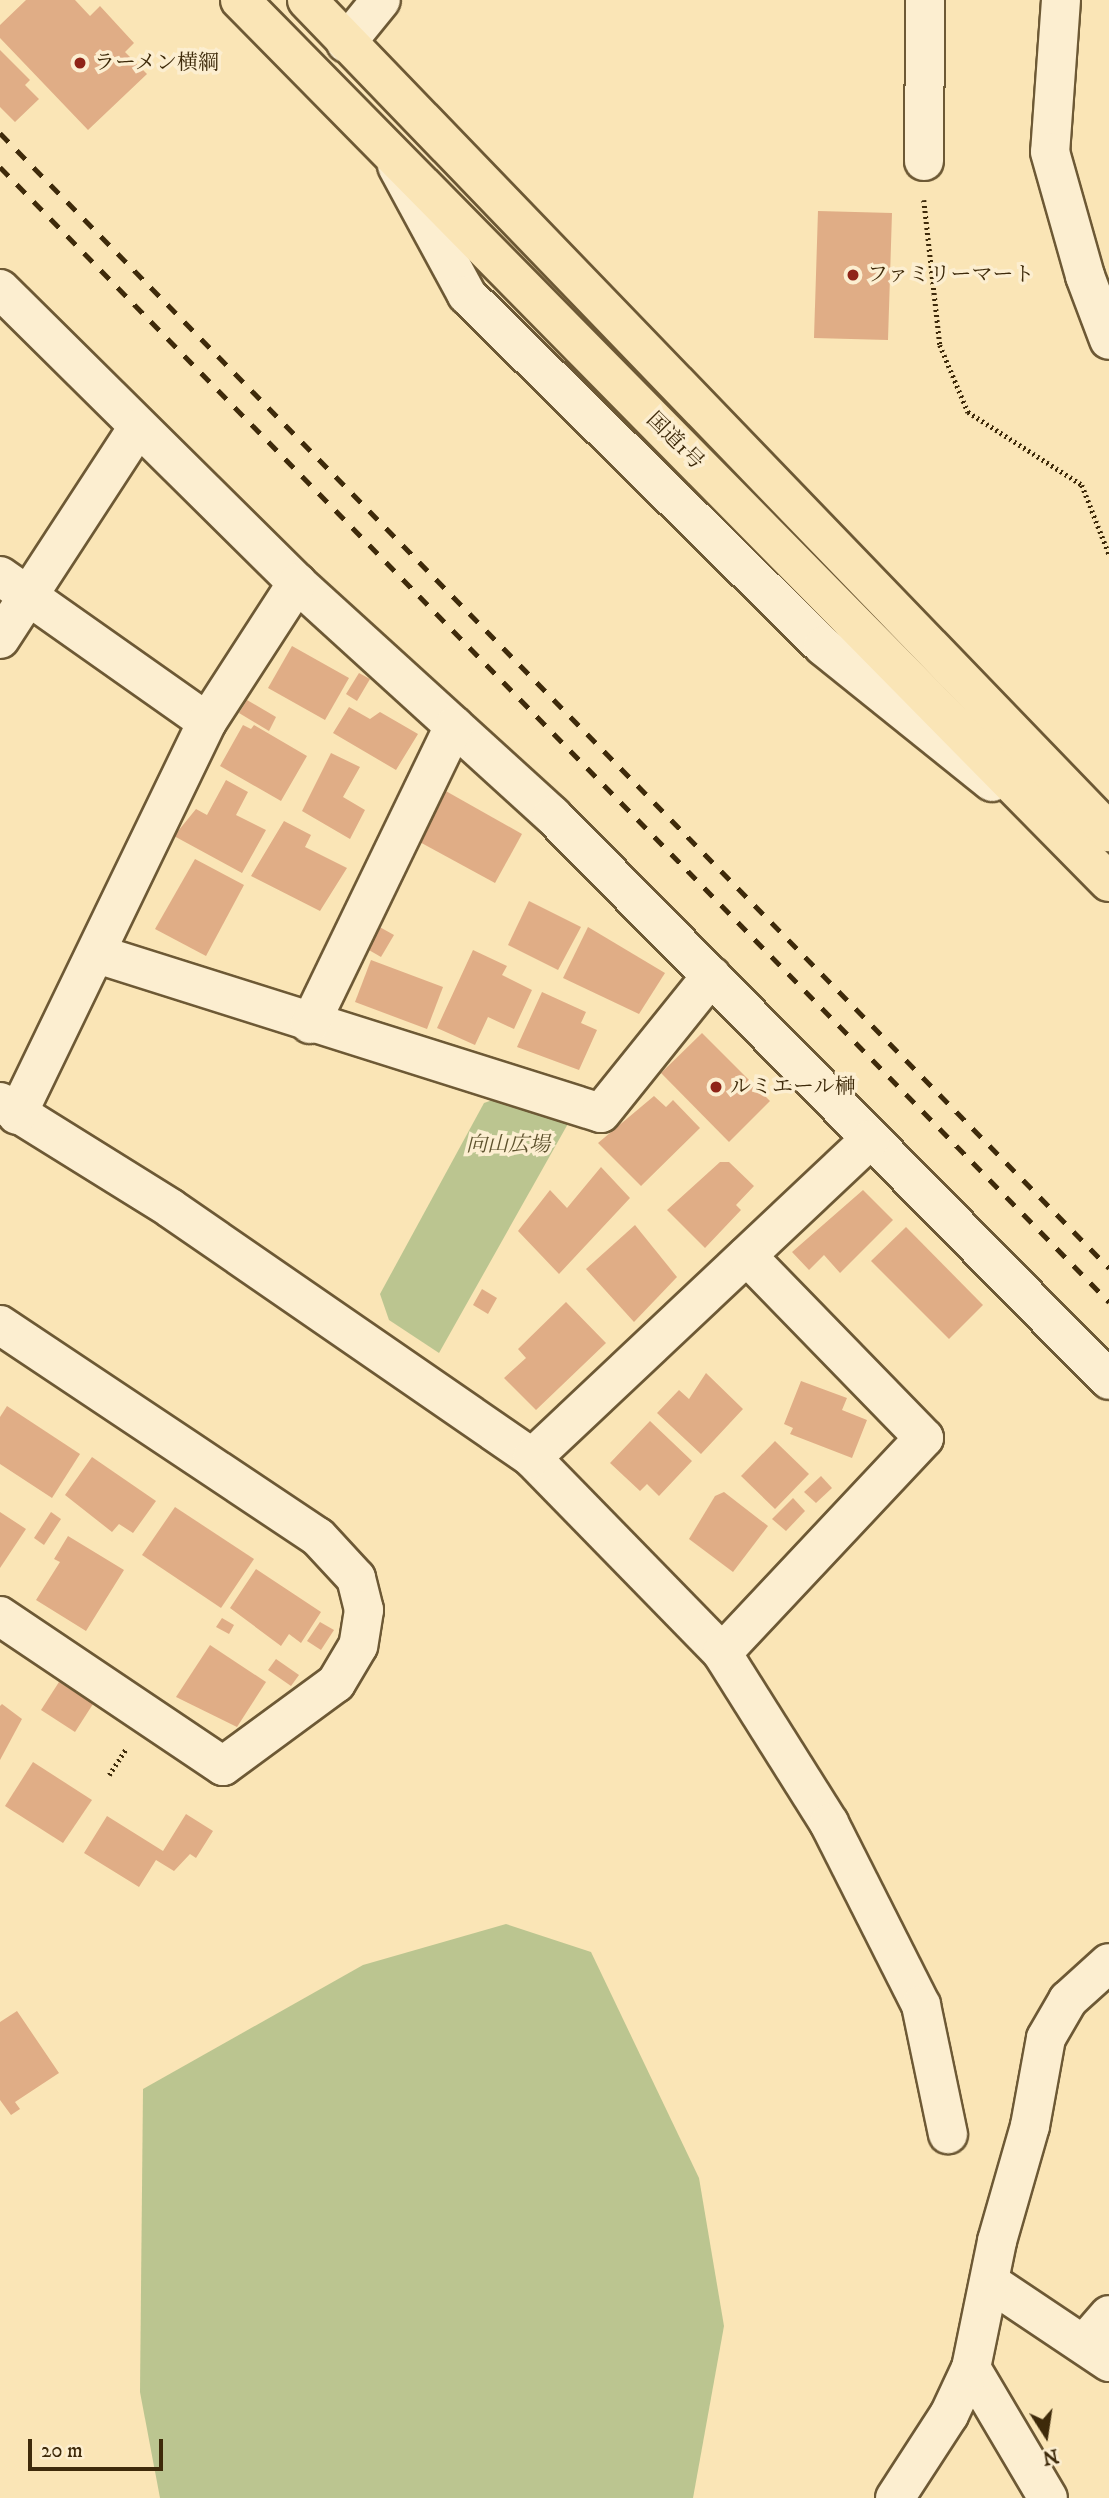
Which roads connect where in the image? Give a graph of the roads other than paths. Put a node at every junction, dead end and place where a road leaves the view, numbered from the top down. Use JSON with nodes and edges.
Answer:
{"nodes":[{"id":1,"x":240,"y":0,"type":"edge"},
{"id":2,"x":307,"y":0,"type":"edge"},
{"id":3,"x":381,"y":0,"type":"edge"},
{"id":4,"x":925,"y":0,"type":"edge"},
{"id":5,"x":1061,"y":0,"type":"edge"},
{"id":6,"x":346,"y":43,"type":"junction"},
{"id":7,"x":924,"y":161,"type":"road end"},
{"id":8,"x":0,"y":289,"type":"edge"},
{"id":9,"x":1109,"y":340,"type":"edge"},
{"id":10,"x":137,"y":429,"type":"junction"},
{"id":11,"x":297,"y":583,"type":"junction"},
{"id":12,"x":14,"y":585,"type":"edge"},
{"id":13,"x":0,"y":639,"type":"edge"},
{"id":14,"x":207,"y":722,"type":"junction"},
{"id":15,"x":454,"y":726,"type":"junction"},
{"id":16,"x":1094,"y":842,"type":"edge"},
{"id":17,"x":1109,"y":882,"type":"edge"},
{"id":18,"x":97,"y":954,"type":"junction"},
{"id":19,"x":711,"y":976,"type":"junction"},
{"id":20,"x":310,"y":1024,"type":"junction"},
{"id":21,"x":9,"y":1108,"type":"edge"},
{"id":22,"x":870,"y":1140,"type":"junction"},
{"id":23,"x":747,"y":1256,"type":"junction"},
{"id":24,"x":0,"y":1325,"type":"edge"},
{"id":25,"x":1109,"y":1380,"type":"edge"},
{"id":26,"x":532,"y":1458,"type":"junction"},
{"id":27,"x":0,"y":1616,"type":"edge"},
{"id":28,"x":722,"y":1653,"type":"junction"},
{"id":29,"x":1109,"y":1963,"type":"edge"},
{"id":30,"x":948,"y":2134,"type":"dead end"},
{"id":31,"x":991,"y":2283,"type":"junction"},
{"id":32,"x":1109,"y":2315,"type":"edge"},
{"id":33,"x":1097,"y":2353,"type":"edge"},
{"id":34,"x":971,"y":2368,"type":"junction"},
{"id":35,"x":895,"y":2498,"type":"edge"},
{"id":36,"x":1048,"y":2498,"type":"edge"}],
"edges":[{"from":1,"to":16,"type":"highway","name":"国道1号"},
{"from":2,"to":6,"type":"highway","name":"国道1号"},
{"from":3,"to":6,"type":"street"},
{"from":4,"to":7,"type":"street"},
{"from":5,"to":9,"type":"street"},
{"from":6,"to":16,"type":"highway","name":"国道1号"},
{"from":8,"to":10,"type":"street"},
{"from":10,"to":11,"type":"street"},
{"from":10,"to":12,"type":"street"},
{"from":11,"to":14,"type":"street"},
{"from":11,"to":15,"type":"street"},
{"from":12,"to":13,"type":"street"},
{"from":12,"to":14,"type":"street"},
{"from":14,"to":18,"type":"street"},
{"from":15,"to":19,"type":"street"},
{"from":15,"to":20,"type":"street"},
{"from":16,"to":17,"type":"highway","name":"国道1号"},
{"from":18,"to":20,"type":"street"},
{"from":18,"to":21,"type":"street"},
{"from":19,"to":20,"type":"street"},
{"from":19,"to":22,"type":"street"},
{"from":21,"to":26,"type":"street"},
{"from":22,"to":23,"type":"street"},
{"from":22,"to":25,"type":"street"},
{"from":23,"to":26,"type":"street"},
{"from":23,"to":28,"type":"street"},
{"from":24,"to":27,"type":"street"},
{"from":26,"to":28,"type":"street"},
{"from":28,"to":30,"type":"street"},
{"from":29,"to":31,"type":"street"},
{"from":31,"to":33,"type":"street"},
{"from":31,"to":34,"type":"street"},
{"from":32,"to":33,"type":"street"},
{"from":34,"to":35,"type":"street"},
{"from":34,"to":36,"type":"street"}]}
